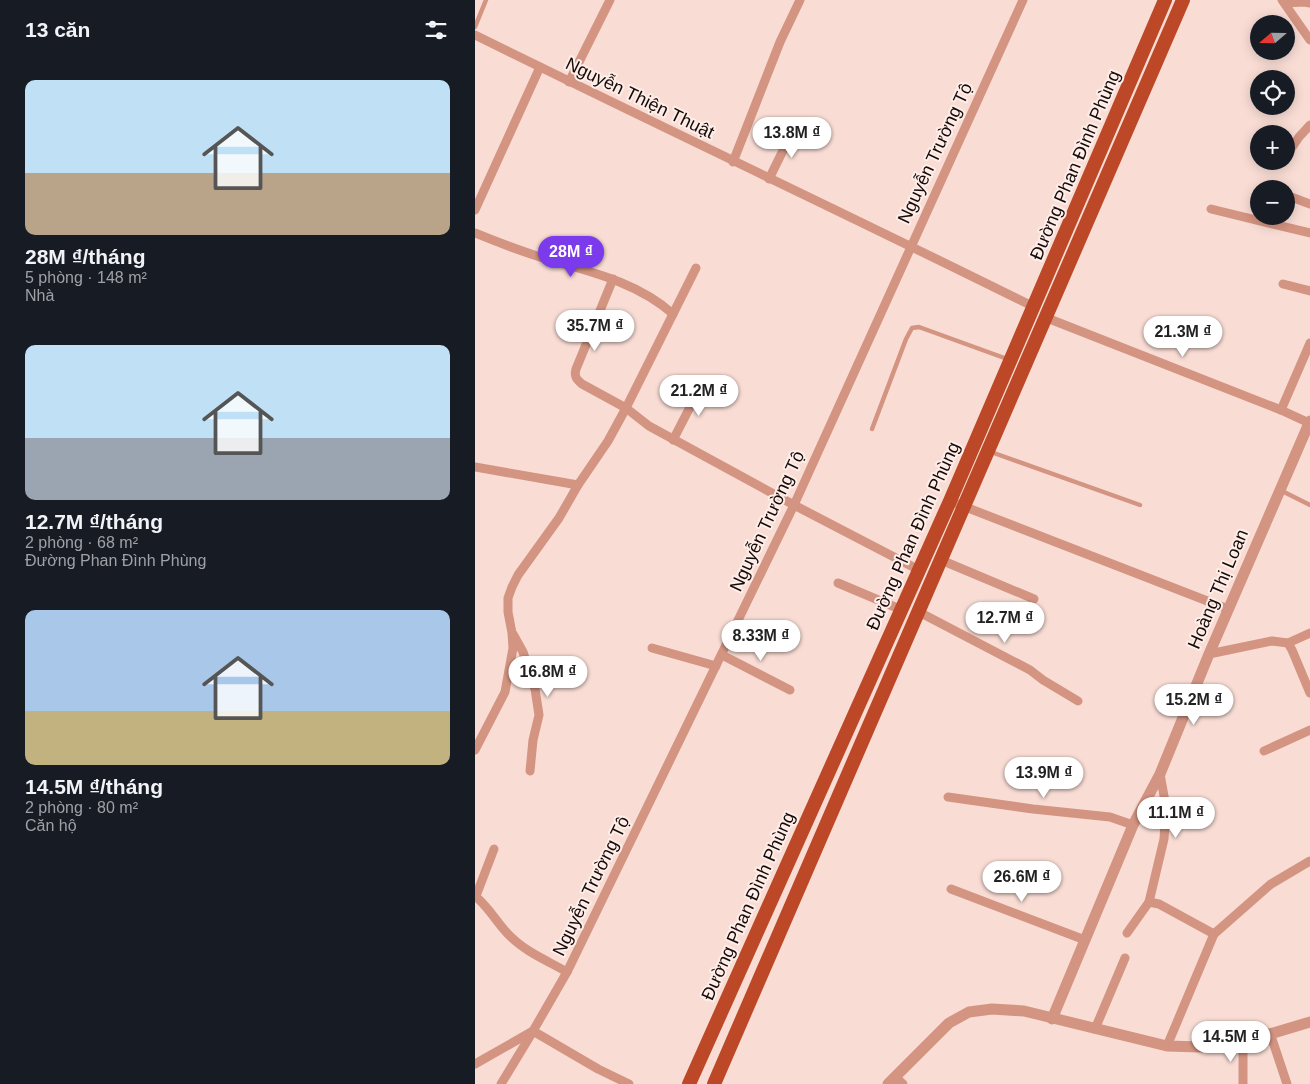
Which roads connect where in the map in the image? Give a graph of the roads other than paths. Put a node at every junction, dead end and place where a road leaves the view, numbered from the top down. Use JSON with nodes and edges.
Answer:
{"nodes":[{"id":1,"x":486,"y":0,"type":"edge"},
{"id":2,"x":610,"y":0,"type":"edge"},
{"id":3,"x":800,"y":0,"type":"edge"},
{"id":4,"x":1023,"y":0,"type":"edge"},
{"id":5,"x":1165,"y":0,"type":"edge"},
{"id":6,"x":1183,"y":0,"type":"edge"},
{"id":7,"x":1283,"y":2,"type":"edge"},
{"id":8,"x":1310,"y":3,"type":"edge"},
{"id":9,"x":475,"y":27,"type":"edge"},
{"id":10,"x":475,"y":34,"type":"edge"},
{"id":11,"x":1310,"y":40,"type":"edge"},
{"id":12,"x":540,"y":67,"type":"junction"},
{"id":13,"x":569,"y":82,"type":"junction"},
{"id":14,"x":1310,"y":125,"type":"edge"},
{"id":15,"x":794,"y":128,"type":"dead end"},
{"id":16,"x":1295,"y":143,"type":"edge"},
{"id":17,"x":733,"y":162,"type":"junction"},
{"id":18,"x":769,"y":179,"type":"junction"},
{"id":19,"x":1295,"y":198,"type":"edge"},
{"id":20,"x":1310,"y":204,"type":"edge"},
{"id":21,"x":1211,"y":208,"type":"dead end"},
{"id":22,"x":475,"y":209,"type":"edge"},
{"id":23,"x":475,"y":233,"type":"edge"},
{"id":24,"x":1310,"y":233,"type":"edge"},
{"id":25,"x":911,"y":246,"type":"junction"},
{"id":26,"x":696,"y":268,"type":"dead end"},
{"id":27,"x":613,"y":279,"type":"junction"},
{"id":28,"x":1283,"y":284,"type":"dead end"},
{"id":29,"x":1310,"y":291,"type":"edge"},
{"id":30,"x":1034,"y":308,"type":"junction"},
{"id":31,"x":673,"y":314,"type":"junction"},
{"id":32,"x":1047,"y":318,"type":"junction"},
{"id":33,"x":1310,"y":343,"type":"edge"},
{"id":34,"x":1011,"y":361,"type":"junction"},
{"id":35,"x":703,"y":382,"type":"dead end"},
{"id":36,"x":627,"y":408,"type":"junction"},
{"id":37,"x":1281,"y":410,"type":"junction"},
{"id":38,"x":1309,"y":422,"type":"edge"},
{"id":39,"x":872,"y":429,"type":"dead end"},
{"id":40,"x":673,"y":440,"type":"junction"},
{"id":41,"x":974,"y":444,"type":"junction"},
{"id":42,"x":988,"y":451,"type":"junction"},
{"id":43,"x":475,"y":467,"type":"edge"},
{"id":44,"x":578,"y":485,"type":"junction"},
{"id":45,"x":1280,"y":490,"type":"junction"},
{"id":46,"x":950,"y":501,"type":"junction"},
{"id":47,"x":794,"y":505,"type":"junction"},
{"id":48,"x":1140,"y":505,"type":"dead end"},
{"id":49,"x":1310,"y":505,"type":"edge"},
{"id":50,"x":964,"y":508,"type":"junction"},
{"id":51,"x":941,"y":560,"type":"junction"},
{"id":52,"x":919,"y":570,"type":"junction"},
{"id":53,"x":838,"y":583,"type":"dead end"},
{"id":54,"x":1034,"y":599,"type":"dead end"},
{"id":55,"x":1228,"y":609,"type":"junction"},
{"id":56,"x":902,"y":610,"type":"junction"},
{"id":57,"x":919,"y":612,"type":"junction"},
{"id":58,"x":512,"y":633,"type":"junction"},
{"id":59,"x":1310,"y":633,"type":"edge"},
{"id":60,"x":1287,"y":643,"type":"junction"},
{"id":61,"x":652,"y":648,"type":"dead end"},
{"id":62,"x":722,"y":654,"type":"junction"},
{"id":63,"x":1209,"y":654,"type":"junction"},
{"id":64,"x":716,"y":666,"type":"junction"},
{"id":65,"x":789,"y":690,"type":"dead end"},
{"id":66,"x":1310,"y":693,"type":"edge"},
{"id":67,"x":1078,"y":701,"type":"dead end"},
{"id":68,"x":1310,"y":730,"type":"edge"},
{"id":69,"x":475,"y":750,"type":"edge"},
{"id":70,"x":1264,"y":751,"type":"dead end"},
{"id":71,"x":530,"y":771,"type":"dead end"},
{"id":72,"x":1160,"y":774,"type":"junction"},
{"id":73,"x":948,"y":797,"type":"dead end"},
{"id":74,"x":1133,"y":825,"type":"junction"},
{"id":75,"x":494,"y":849,"type":"dead end"},
{"id":76,"x":1310,"y":861,"type":"edge"},
{"id":77,"x":951,"y":888,"type":"dead end"},
{"id":78,"x":475,"y":896,"type":"edge"},
{"id":79,"x":1149,"y":902,"type":"junction"},
{"id":80,"x":1127,"y":933,"type":"dead end"},
{"id":81,"x":1214,"y":934,"type":"junction"},
{"id":82,"x":1085,"y":940,"type":"junction"},
{"id":83,"x":1125,"y":958,"type":"dead end"},
{"id":84,"x":567,"y":972,"type":"junction"},
{"id":85,"x":1052,"y":1018,"type":"junction"},
{"id":86,"x":1310,"y":1022,"type":"edge"},
{"id":87,"x":1095,"y":1029,"type":"junction"},
{"id":88,"x":533,"y":1031,"type":"junction"},
{"id":89,"x":1270,"y":1033,"type":"junction"},
{"id":90,"x":1243,"y":1042,"type":"junction"},
{"id":91,"x":1167,"y":1046,"type":"junction"},
{"id":92,"x":475,"y":1064,"type":"edge"},
{"id":93,"x":895,"y":1082,"type":"edge"},
{"id":94,"x":501,"y":1084,"type":"edge"},
{"id":95,"x":629,"y":1084,"type":"edge"},
{"id":96,"x":689,"y":1084,"type":"edge"},
{"id":97,"x":714,"y":1084,"type":"edge"},
{"id":98,"x":1243,"y":1084,"type":"edge"},
{"id":99,"x":1287,"y":1084,"type":"edge"}],
"edges":[{"from":1,"to":9,"type":"lane"},
{"from":2,"to":13,"type":"street"},
{"from":3,"to":17,"type":"street"},
{"from":4,"to":25,"type":"street","name":"Nguyễn Trường Tộ"},
{"from":5,"to":30,"type":"main road","name":"Đường Phan Đình Phùng"},
{"from":6,"to":32,"type":"main road","name":"Đường Phan Đình Phùng"},
{"from":7,"to":8,"type":"street"},
{"from":7,"to":11,"type":"street"},
{"from":10,"to":12,"type":"street","name":"Nguyễn Thiện Thuật"},
{"from":12,"to":13,"type":"street","name":"Nguyễn Thiện Thuật"},
{"from":12,"to":22,"type":"street"},
{"from":13,"to":17,"type":"street","name":"Nguyễn Thiện Thuật"},
{"from":14,"to":16,"type":"street"},
{"from":15,"to":18,"type":"street"},
{"from":17,"to":18,"type":"street","name":"Nguyễn Thiện Thuật"},
{"from":18,"to":25,"type":"street","name":"Nguyễn Thiện Thuật"},
{"from":19,"to":20,"type":"street"},
{"from":21,"to":24,"type":"street"},
{"from":23,"to":27,"type":"street"},
{"from":25,"to":30,"type":"street","name":"Nguyễn Thiện Thuật"},
{"from":25,"to":47,"type":"street","name":"Nguyễn Trường Tộ"},
{"from":26,"to":31,"type":"street"},
{"from":27,"to":31,"type":"street"},
{"from":27,"to":36,"type":"street"},
{"from":28,"to":29,"type":"street"},
{"from":30,"to":34,"type":"main road","name":"Đường Phan Đình Phùng"},
{"from":31,"to":36,"type":"street"},
{"from":32,"to":37,"type":"street"},
{"from":32,"to":42,"type":"main road","name":"Đường Phan Đình Phùng"},
{"from":33,"to":37,"type":"street"},
{"from":34,"to":39,"type":"lane"},
{"from":34,"to":41,"type":"main road","name":"Đường Phan Đình Phùng"},
{"from":35,"to":40,"type":"street"},
{"from":36,"to":40,"type":"street"},
{"from":36,"to":44,"type":"street"},
{"from":37,"to":38,"type":"street"},
{"from":38,"to":45,"type":"street","name":"Hoàng Thị Loan"},
{"from":40,"to":47,"type":"street"},
{"from":41,"to":42,"type":"lane"},
{"from":41,"to":46,"type":"main road","name":"Đường Phan Đình Phùng"},
{"from":42,"to":48,"type":"lane"},
{"from":42,"to":50,"type":"main road","name":"Đường Phan Đình Phùng"},
{"from":43,"to":44,"type":"street"},
{"from":44,"to":58,"type":"street"},
{"from":45,"to":49,"type":"lane"},
{"from":45,"to":55,"type":"street","name":"Hoàng Thị Loan"},
{"from":46,"to":50,"type":"street"},
{"from":46,"to":52,"type":"main road","name":"Đường Phan Đình Phùng"},
{"from":47,"to":52,"type":"street"},
{"from":47,"to":62,"type":"street","name":"Nguyễn Trường Tộ"},
{"from":50,"to":51,"type":"main road","name":"Đường Phan Đình Phùng"},
{"from":50,"to":55,"type":"street"},
{"from":51,"to":54,"type":"street"},
{"from":51,"to":57,"type":"main road","name":"Đường Phan Đình Phùng"},
{"from":52,"to":56,"type":"main road","name":"Đường Phan Đình Phùng"},
{"from":53,"to":56,"type":"street"},
{"from":55,"to":63,"type":"street","name":"Hoàng Thị Loan"},
{"from":56,"to":96,"type":"main road","name":"Đường Phan Đình Phùng"},
{"from":57,"to":67,"type":"street"},
{"from":57,"to":97,"type":"main road","name":"Đường Phan Đình Phùng"},
{"from":58,"to":69,"type":"street"},
{"from":58,"to":71,"type":"street"},
{"from":59,"to":60,"type":"street"},
{"from":60,"to":63,"type":"street"},
{"from":60,"to":66,"type":"street"},
{"from":61,"to":64,"type":"street"},
{"from":62,"to":64,"type":"street","name":"Nguyễn Trường Tộ"},
{"from":62,"to":65,"type":"street"},
{"from":63,"to":72,"type":"street","name":"Hoàng Thị Loan"},
{"from":64,"to":84,"type":"street","name":"Nguyễn Trường Tộ"},
{"from":68,"to":70,"type":"street"},
{"from":72,"to":74,"type":"street","name":"Hoàng Thị Loan"},
{"from":72,"to":79,"type":"street"},
{"from":73,"to":74,"type":"street"},
{"from":74,"to":82,"type":"street","name":"Hoàng Thị Loan"},
{"from":75,"to":78,"type":"street"},
{"from":76,"to":81,"type":"street"},
{"from":77,"to":82,"type":"street"},
{"from":78,"to":84,"type":"street"},
{"from":79,"to":80,"type":"street"},
{"from":79,"to":81,"type":"street"},
{"from":81,"to":91,"type":"street"},
{"from":82,"to":85,"type":"street","name":"Hoàng Thị Loan"},
{"from":83,"to":87,"type":"street"},
{"from":84,"to":88,"type":"street","name":"Nguyễn Trường Tộ"},
{"from":85,"to":87,"type":"street"},
{"from":85,"to":93,"type":"street"},
{"from":86,"to":89,"type":"street"},
{"from":87,"to":91,"type":"street"},
{"from":88,"to":92,"type":"street"},
{"from":88,"to":94,"type":"street","name":"Nguyễn Trường Tộ"},
{"from":88,"to":95,"type":"street"},
{"from":89,"to":90,"type":"street"},
{"from":89,"to":99,"type":"street"},
{"from":90,"to":91,"type":"street"},
{"from":90,"to":98,"type":"street"}]}
